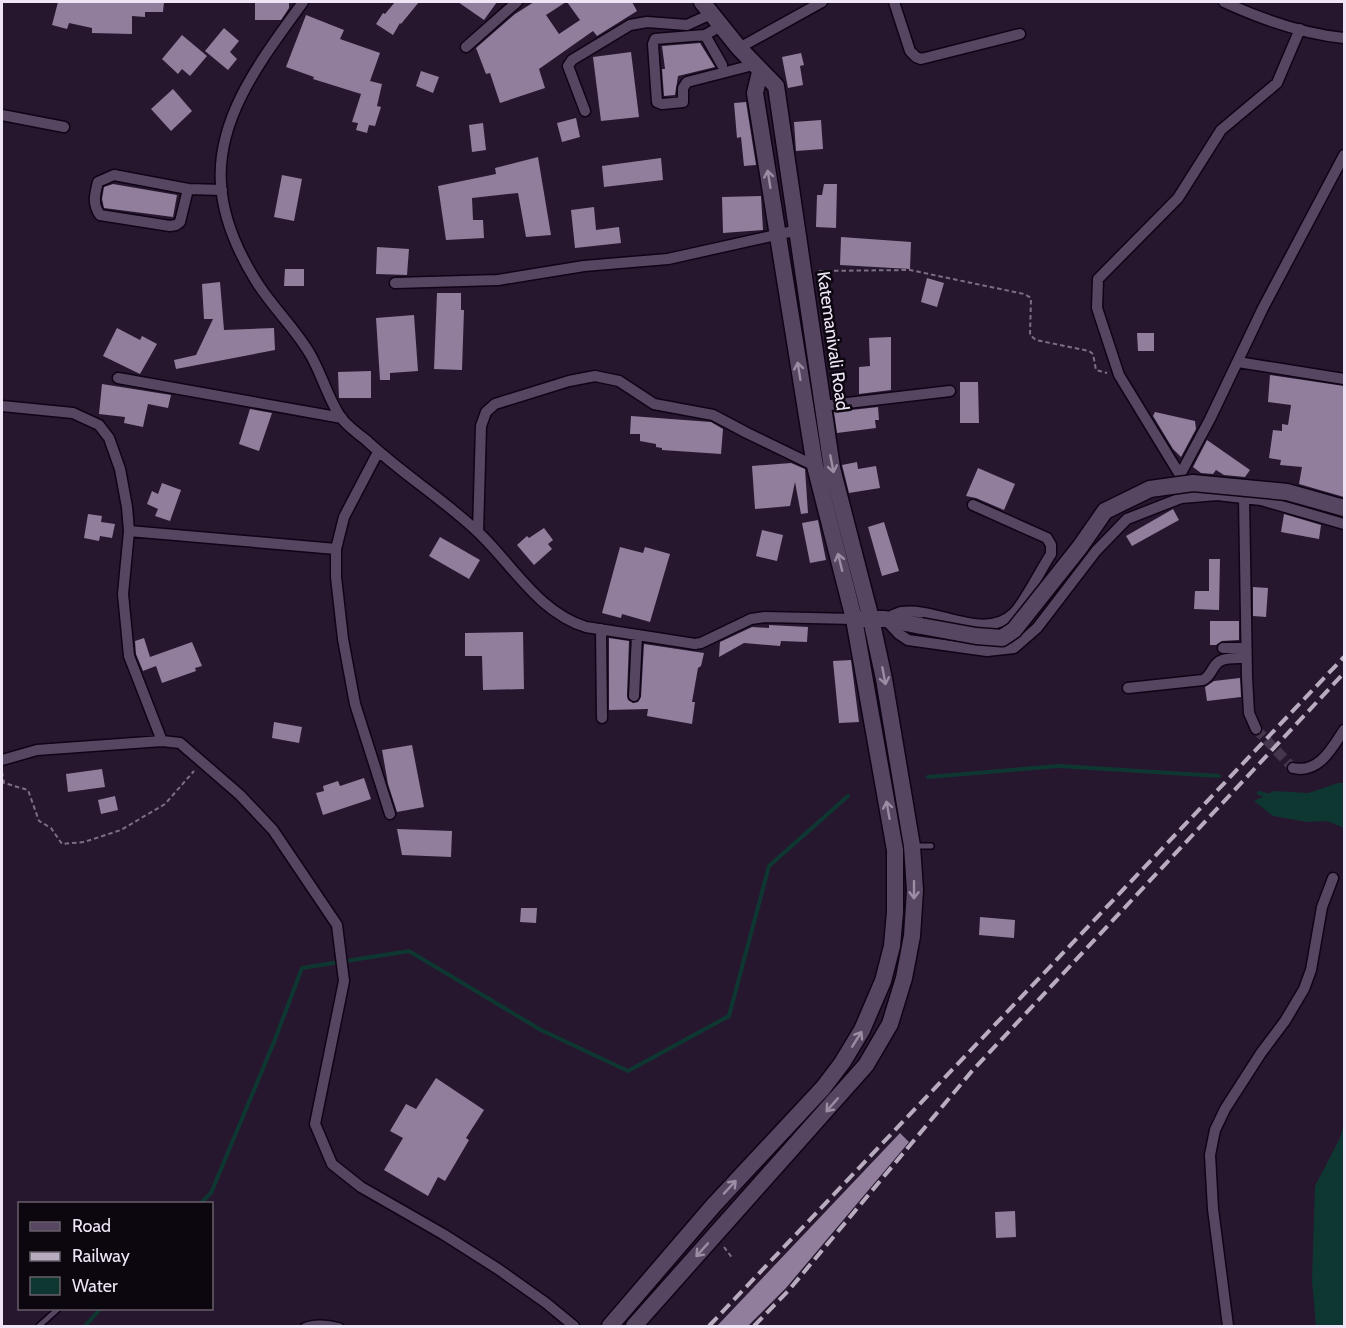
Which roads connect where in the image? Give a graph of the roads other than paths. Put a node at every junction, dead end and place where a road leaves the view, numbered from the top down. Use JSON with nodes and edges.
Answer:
{"nodes":[{"id":1,"x":303,"y":2,"type":"edge"},
{"id":2,"x":517,"y":2,"type":"edge"},
{"id":3,"x":822,"y":2,"type":"edge"},
{"id":4,"x":894,"y":2,"type":"edge"},
{"id":5,"x":1224,"y":2,"type":"edge"},
{"id":6,"x":711,"y":14,"type":"edge"},
{"id":7,"x":674,"y":24,"type":"junction"},
{"id":8,"x":1300,"y":30,"type":"junction"},
{"id":9,"x":1020,"y":34,"type":"dead end"},
{"id":10,"x":705,"y":35,"type":"junction"},
{"id":11,"x":675,"y":37,"type":"junction"},
{"id":12,"x":1344,"y":38,"type":"edge"},
{"id":13,"x":466,"y":46,"type":"dead end"},
{"id":14,"x":738,"y":48,"type":"junction"},
{"id":15,"x":722,"y":65,"type":"dead end"},
{"id":16,"x":757,"y":68,"type":"junction"},
{"id":17,"x":585,"y":111,"type":"dead end"},
{"id":18,"x":2,"y":115,"type":"edge"},
{"id":19,"x":64,"y":128,"type":"dead end"},
{"id":20,"x":1344,"y":154,"type":"edge"},
{"id":21,"x":188,"y":189,"type":"junction"},
{"id":22,"x":222,"y":190,"type":"junction"},
{"id":23,"x":798,"y":230,"type":"junction"},
{"id":24,"x":778,"y":235,"type":"junction"},
{"id":25,"x":395,"y":283,"type":"dead end"},
{"id":26,"x":1238,"y":362,"type":"junction"},
{"id":27,"x":118,"y":378,"type":"dead end"},
{"id":28,"x":1344,"y":379,"type":"edge"},
{"id":29,"x":950,"y":391,"type":"dead end"},
{"id":30,"x":2,"y":406,"type":"edge"},
{"id":31,"x":822,"y":406,"type":"junction"},
{"id":32,"x":342,"y":418,"type":"junction"},
{"id":33,"x":378,"y":452,"type":"junction"},
{"id":34,"x":815,"y":466,"type":"junction"},
{"id":35,"x":1180,"y":475,"type":"junction"},
{"id":36,"x":1181,"y":498,"type":"junction"},
{"id":37,"x":1244,"y":498,"type":"junction"},
{"id":38,"x":973,"y":505,"type":"dead end"},
{"id":39,"x":1344,"y":508,"type":"edge"},
{"id":40,"x":1344,"y":524,"type":"edge"},
{"id":41,"x":129,"y":531,"type":"junction"},
{"id":42,"x":478,"y":532,"type":"junction"},
{"id":43,"x":336,"y":549,"type":"junction"},
{"id":44,"x":854,"y":619,"type":"junction"},
{"id":45,"x":878,"y":619,"type":"junction"},
{"id":46,"x":601,"y":629,"type":"junction"},
{"id":47,"x":637,"y":635,"type":"junction"},
{"id":48,"x":1223,"y":648,"type":"dead end"},
{"id":49,"x":1246,"y":653,"type":"junction"},
{"id":50,"x":1128,"y":688,"type":"dead end"},
{"id":51,"x":634,"y":696,"type":"dead end"},
{"id":52,"x":602,"y":718,"type":"dead end"},
{"id":53,"x":1256,"y":729,"type":"tunnel mouth"},
{"id":54,"x":1344,"y":730,"type":"edge"},
{"id":55,"x":162,"y":741,"type":"junction"},
{"id":56,"x":897,"y":757,"type":"junction"},
{"id":57,"x":2,"y":760,"type":"edge"},
{"id":58,"x":880,"y":762,"type":"junction"},
{"id":59,"x":1293,"y":768,"type":"dead end"},
{"id":60,"x":390,"y":814,"type":"dead end"},
{"id":61,"x":912,"y":846,"type":"junction"},
{"id":62,"x":930,"y":846,"type":"dead end"},
{"id":63,"x":895,"y":850,"type":"junction"},
{"id":64,"x":1333,"y":878,"type":"dead end"},
{"id":65,"x":842,"y":1063,"type":"junction"},
{"id":66,"x":858,"y":1074,"type":"junction"},
{"id":67,"x":57,"y":1310,"type":"edge"},
{"id":68,"x":39,"y":1326,"type":"edge"},
{"id":69,"x":304,"y":1326,"type":"edge"},
{"id":70,"x":340,"y":1326,"type":"edge"},
{"id":71,"x":574,"y":1326,"type":"edge"},
{"id":72,"x":610,"y":1326,"type":"edge"},
{"id":73,"x":634,"y":1326,"type":"edge"},
{"id":74,"x":1228,"y":1326,"type":"edge"}],
"edges":[{"from":1,"to":22,"type":"street"},
{"from":2,"to":13,"type":"street"},
{"from":3,"to":14,"type":"street"},
{"from":4,"to":9,"type":"street"},
{"from":5,"to":8,"type":"street"},
{"from":6,"to":7,"type":"street"},
{"from":6,"to":10,"type":"street"},
{"from":6,"to":14,"type":"main road","name":"Katemanivali Road"},
{"from":7,"to":11,"type":"street"},
{"from":7,"to":17,"type":"street"},
{"from":8,"to":12,"type":"street"},
{"from":8,"to":35,"type":"street"},
{"from":10,"to":11,"type":"street"},
{"from":10,"to":15,"type":"street"},
{"from":11,"to":16,"type":"street"},
{"from":14,"to":16,"type":"main road","name":"Katemanivali Road"},
{"from":16,"to":23,"type":"main road","name":"Katemanivali Road"},
{"from":24,"to":16,"type":"main road","name":"Katemanivali Road","one_way":true},
{"from":18,"to":19,"type":"street"},
{"from":20,"to":26,"type":"street"},
{"from":21,"to":21,"type":"street"},
{"from":21,"to":22,"type":"street"},
{"from":22,"to":32,"type":"street"},
{"from":23,"to":24,"type":"street"},
{"from":23,"to":31,"type":"main road","name":"Katemanivali Road"},
{"from":24,"to":25,"type":"street"},
{"from":34,"to":24,"type":"main road","name":"Katemanivali Road","one_way":true},
{"from":26,"to":28,"type":"street"},
{"from":26,"to":35,"type":"street"},
{"from":27,"to":32,"type":"street"},
{"from":29,"to":31,"type":"street"},
{"from":30,"to":41,"type":"street"},
{"from":31,"to":45,"type":"main road","name":"Katemanivali Road","one_way":true},
{"from":32,"to":33,"type":"street"},
{"from":33,"to":42,"type":"street"},
{"from":33,"to":43,"type":"street"},
{"from":34,"to":42,"type":"street"},
{"from":44,"to":34,"type":"main road","name":"Katemanivali Road","one_way":true},
{"from":35,"to":36,"type":"street"},
{"from":36,"to":37,"type":"street"},
{"from":36,"to":45,"type":"street"},
{"from":37,"to":40,"type":"street"},
{"from":37,"to":49,"type":"street"},
{"from":38,"to":45,"type":"street"},
{"from":39,"to":45,"type":"main road","bridge":true},
{"from":41,"to":43,"type":"street"},
{"from":41,"to":55,"type":"street"},
{"from":42,"to":46,"type":"street"},
{"from":43,"to":60,"type":"street"},
{"from":44,"to":45,"type":"main road"},
{"from":44,"to":47,"type":"street"},
{"from":44,"to":58,"type":"main road","name":"Katemanivali Road"},
{"from":45,"to":56,"type":"main road","name":"Katemanivali Road","one_way":true},
{"from":46,"to":47,"type":"street"},
{"from":46,"to":52,"type":"street"},
{"from":47,"to":51,"type":"street"},
{"from":48,"to":49,"type":"street"},
{"from":49,"to":50,"type":"street"},
{"from":49,"to":53,"type":"street"},
{"from":54,"to":59,"type":"street"},
{"from":55,"to":57,"type":"street"},
{"from":55,"to":71,"type":"street"},
{"from":56,"to":58,"type":"main road"},
{"from":56,"to":61,"type":"main road","name":"Katemanivali Road"},
{"from":63,"to":58,"type":"main road","name":"Katemanivali Road","one_way":true},
{"from":61,"to":62,"type":"lane"},
{"from":61,"to":63,"type":"lane"},
{"from":61,"to":66,"type":"main road","name":"Katemanivali Road","one_way":true},
{"from":65,"to":63,"type":"main road","name":"Katemanivali Road","one_way":true},
{"from":64,"to":74,"type":"street"},
{"from":65,"to":66,"type":"main road"},
{"from":72,"to":65,"type":"main road","name":"Katemanivali Road","one_way":true},
{"from":66,"to":73,"type":"main road","name":"Katemanivali Road","one_way":true},
{"from":67,"to":68,"type":"lane"},
{"from":69,"to":70,"type":"lane"}]}
